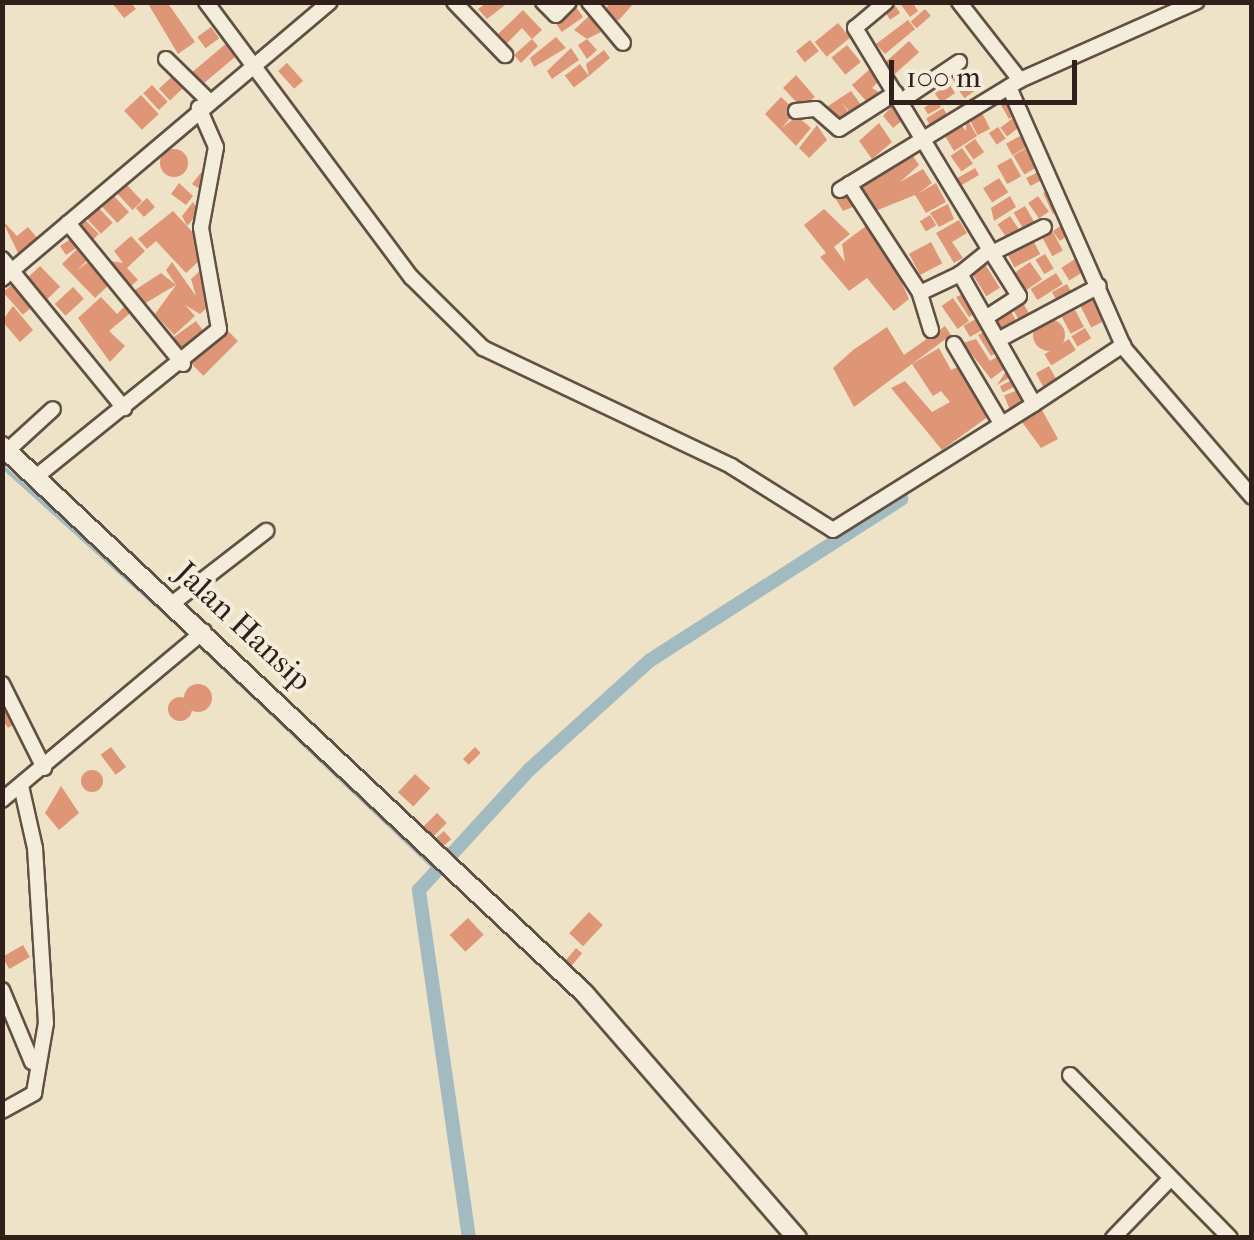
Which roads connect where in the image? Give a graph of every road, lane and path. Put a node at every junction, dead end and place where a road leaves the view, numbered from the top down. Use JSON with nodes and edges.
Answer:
{"nodes":[{"id":1,"x":206,"y":2,"type":"edge"},
{"id":2,"x":330,"y":2,"type":"edge"},
{"id":3,"x":454,"y":2,"type":"edge"},
{"id":4,"x":543,"y":2,"type":"edge"},
{"id":5,"x":569,"y":2,"type":"edge"},
{"id":6,"x":588,"y":2,"type":"edge"},
{"id":7,"x":886,"y":2,"type":"edge"},
{"id":8,"x":958,"y":2,"type":"edge"},
{"id":9,"x":1196,"y":2,"type":"edge"},
{"id":10,"x":623,"y":42,"type":"dead end"},
{"id":11,"x":505,"y":55,"type":"dead end"},
{"id":12,"x":166,"y":58,"type":"dead end"},
{"id":13,"x":959,"y":62,"type":"dead end"},
{"id":14,"x":250,"y":66,"type":"junction"},
{"id":15,"x":1015,"y":84,"type":"junction"},
{"id":16,"x":898,"y":97,"type":"junction"},
{"id":17,"x":203,"y":104,"type":"junction"},
{"id":18,"x":796,"y":111,"type":"dead end"},
{"id":19,"x":923,"y":138,"type":"junction"},
{"id":20,"x":68,"y":223,"type":"junction"},
{"id":21,"x":1044,"y":227,"type":"dead end"},
{"id":22,"x":991,"y":252,"type":"junction"},
{"id":23,"x":6,"y":270,"type":"edge"},
{"id":24,"x":960,"y":274,"type":"junction"},
{"id":25,"x":1099,"y":286,"type":"junction"},
{"id":26,"x":920,"y":293,"type":"junction"},
{"id":27,"x":987,"y":317,"type":"junction"},
{"id":28,"x":930,"y":330,"type":"dead end"},
{"id":29,"x":1000,"y":339,"type":"junction"},
{"id":30,"x":954,"y":344,"type":"dead end"},
{"id":31,"x":1124,"y":347,"type":"junction"},
{"id":32,"x":182,"y":364,"type":"junction"},
{"id":33,"x":1034,"y":404,"type":"junction"},
{"id":34,"x":124,"y":408,"type":"junction"},
{"id":35,"x":53,"y":409,"type":"dead end"},
{"id":36,"x":1001,"y":423,"type":"junction"},
{"id":37,"x":5,"y":448,"type":"edge"},
{"id":38,"x":37,"y":476,"type":"junction"},
{"id":39,"x":1252,"y":497,"type":"edge"},
{"id":40,"x":266,"y":530,"type":"dead end"},
{"id":41,"x":173,"y":602,"type":"junction"},
{"id":42,"x":199,"y":638,"type":"junction"},
{"id":43,"x":2,"y":684,"type":"edge"},
{"id":44,"x":44,"y":768,"type":"junction"},
{"id":45,"x":21,"y":786,"type":"junction"},
{"id":46,"x":2,"y":800,"type":"edge"},
{"id":47,"x":2,"y":990,"type":"edge"},
{"id":48,"x":32,"y":1062,"type":"junction"},
{"id":49,"x":1070,"y":1076,"type":"dead end"},
{"id":50,"x":2,"y":1111,"type":"edge"},
{"id":51,"x":1172,"y":1178,"type":"junction"},
{"id":52,"x":797,"y":1238,"type":"edge"},
{"id":53,"x":1113,"y":1238,"type":"edge"},
{"id":54,"x":1230,"y":1238,"type":"edge"}],
"edges":[{"from":1,"to":14,"type":"street"},
{"from":2,"to":14,"type":"street"},
{"from":3,"to":11,"type":"street"},
{"from":4,"to":5,"type":"street"},
{"from":6,"to":10,"type":"street"},
{"from":7,"to":16,"type":"street"},
{"from":8,"to":15,"type":"street"},
{"from":9,"to":15,"type":"street"},
{"from":12,"to":17,"type":"street"},
{"from":13,"to":16,"type":"street"},
{"from":14,"to":17,"type":"street"},
{"from":14,"to":36,"type":"street"},
{"from":15,"to":19,"type":"street"},
{"from":15,"to":25,"type":"street"},
{"from":16,"to":18,"type":"street"},
{"from":16,"to":19,"type":"street"},
{"from":17,"to":20,"type":"street"},
{"from":17,"to":32,"type":"street"},
{"from":19,"to":22,"type":"street"},
{"from":19,"to":26,"type":"street"},
{"from":20,"to":23,"type":"street"},
{"from":20,"to":32,"type":"street"},
{"from":21,"to":22,"type":"street"},
{"from":22,"to":24,"type":"street"},
{"from":22,"to":27,"type":"street"},
{"from":23,"to":34,"type":"street"},
{"from":24,"to":26,"type":"street"},
{"from":24,"to":27,"type":"street"},
{"from":25,"to":29,"type":"street"},
{"from":25,"to":31,"type":"street"},
{"from":26,"to":28,"type":"street"},
{"from":27,"to":29,"type":"street"},
{"from":29,"to":33,"type":"street"},
{"from":30,"to":36,"type":"street"},
{"from":31,"to":33,"type":"street"},
{"from":31,"to":39,"type":"street"},
{"from":32,"to":34,"type":"street"},
{"from":33,"to":36,"type":"street"},
{"from":34,"to":38,"type":"street"},
{"from":35,"to":37,"type":"street"},
{"from":37,"to":38,"type":"street","name":"Jalan Hansip"},
{"from":38,"to":41,"type":"street","name":"Jalan Hansip"},
{"from":40,"to":41,"type":"street"},
{"from":41,"to":42,"type":"street","name":"Jalan Hansip"},
{"from":42,"to":44,"type":"street"},
{"from":42,"to":52,"type":"street","name":"Jalan Hansip"},
{"from":43,"to":44,"type":"street"},
{"from":44,"to":45,"type":"street"},
{"from":45,"to":46,"type":"street"},
{"from":45,"to":48,"type":"street"},
{"from":47,"to":48,"type":"street"},
{"from":48,"to":50,"type":"street"},
{"from":49,"to":51,"type":"street"},
{"from":51,"to":53,"type":"street"},
{"from":51,"to":54,"type":"street"}]}
